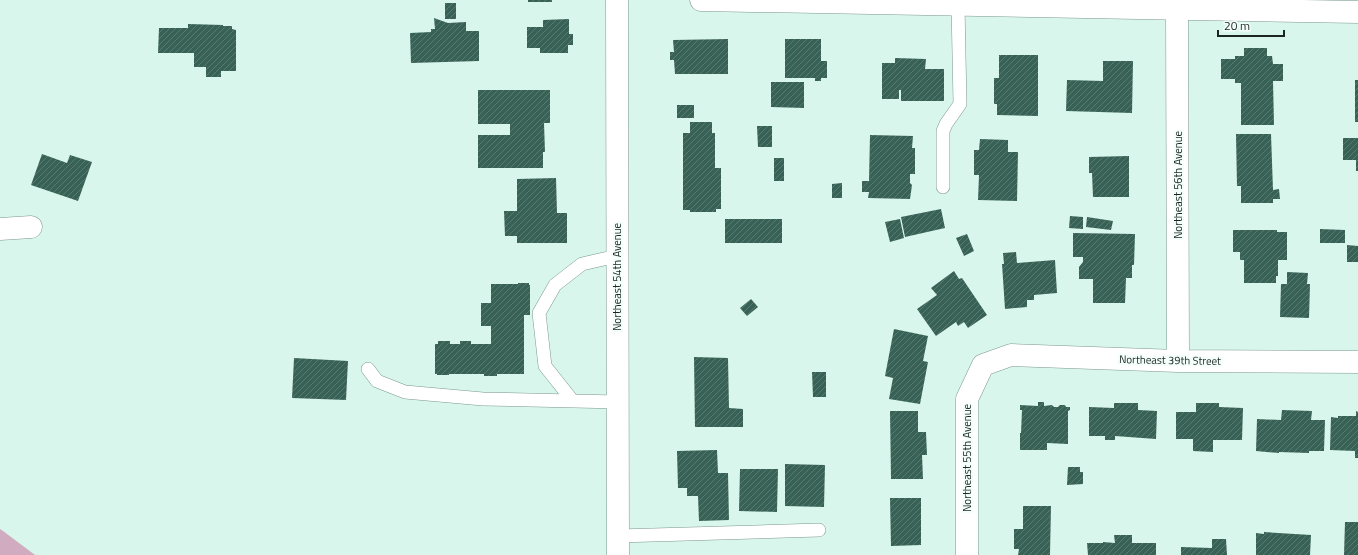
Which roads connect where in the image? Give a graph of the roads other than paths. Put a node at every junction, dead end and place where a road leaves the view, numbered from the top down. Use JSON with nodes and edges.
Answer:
{"nodes":[{"id":1,"x":617,"y":0,"type":"edge"},
{"id":2,"x":701,"y":0,"type":"edge"},
{"id":3,"x":958,"y":5,"type":"junction"},
{"id":4,"x":1225,"y":5,"type":"edge"},
{"id":5,"x":1177,"y":9,"type":"junction"},
{"id":6,"x":1358,"y":12,"type":"edge"},
{"id":7,"x":943,"y":187,"type":"dead end"},
{"id":8,"x":31,"y":227,"type":"dead end"},
{"id":9,"x":0,"y":229,"type":"edge"},
{"id":10,"x":617,"y":256,"type":"junction"},
{"id":11,"x":1178,"y":360,"type":"junction"},
{"id":12,"x":1358,"y":362,"type":"edge"},
{"id":13,"x":983,"y":365,"type":"joint"},
{"id":14,"x":368,"y":369,"type":"dead end"},
{"id":15,"x":572,"y":400,"type":"junction"},
{"id":16,"x":618,"y":402,"type":"junction"},
{"id":17,"x":819,"y":530,"type":"dead end"},
{"id":18,"x":618,"y":546,"type":"edge"},
{"id":19,"x":967,"y":555,"type":"edge"}],
"edges":[{"from":1,"to":10,"type":"street","name":"Northeast 54th Avenue"},
{"from":2,"to":3,"type":"street"},
{"from":3,"to":5,"type":"street"},
{"from":3,"to":7,"type":"lane"},
{"from":4,"to":5,"type":"street"},
{"from":4,"to":6,"type":"street"},
{"from":5,"to":11,"type":"street","name":"Northeast 56th Avenue"},
{"from":8,"to":9,"type":"street"},
{"from":10,"to":15,"type":"lane"},
{"from":10,"to":16,"type":"street","name":"Northeast 54th Avenue"},
{"from":11,"to":12,"type":"street","name":"Northeast 39th Street"},
{"from":11,"to":13,"type":"street","name":"Northeast 39th Street"},
{"from":13,"to":19,"type":"street","name":"Northeast 55th Avenue"},
{"from":14,"to":15,"type":"lane"},
{"from":15,"to":16,"type":"lane"},
{"from":16,"to":18,"type":"street","name":"Northeast 54th Avenue"},
{"from":17,"to":18,"type":"lane"}]}
